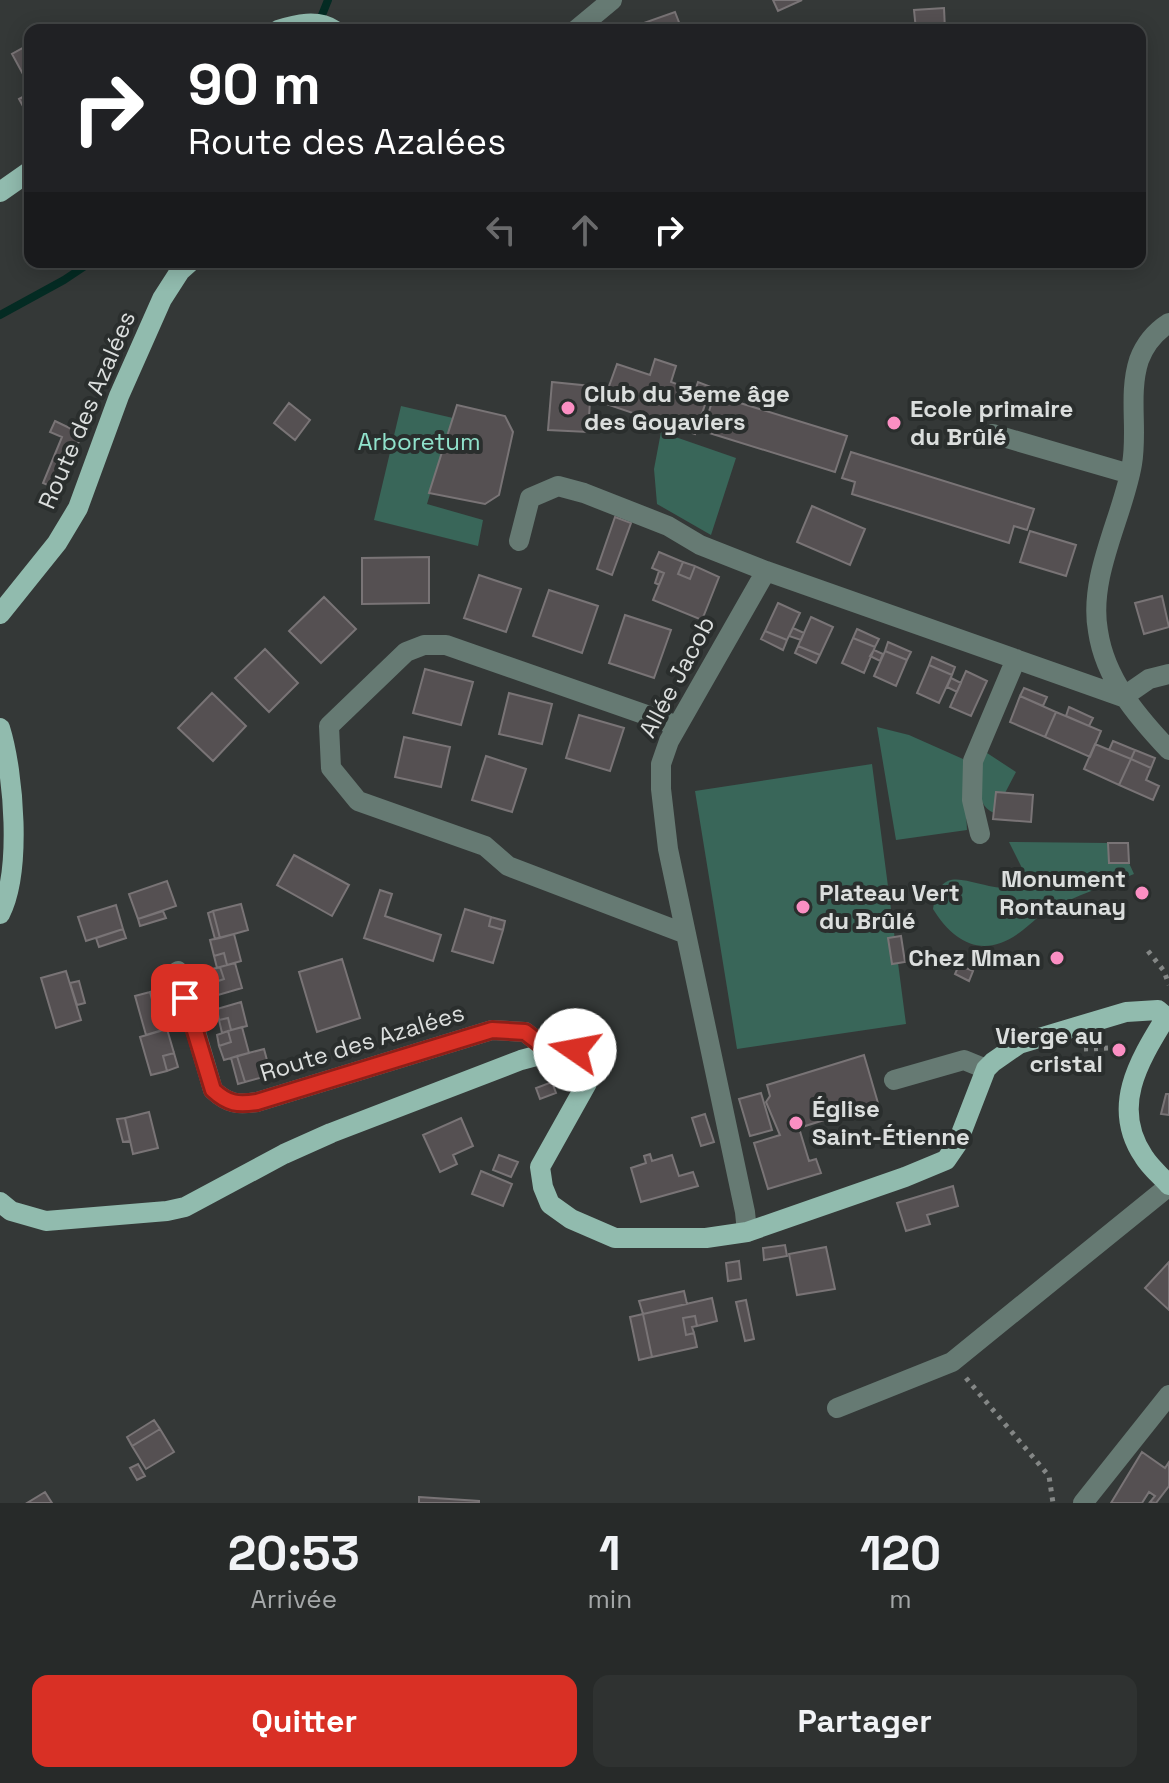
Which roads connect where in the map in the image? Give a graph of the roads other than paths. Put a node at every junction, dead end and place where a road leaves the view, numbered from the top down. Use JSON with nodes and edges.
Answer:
{"nodes":[{"id":1,"x":612,"y":0,"type":"edge"},
{"id":2,"x":583,"y":24,"type":"edge"},
{"id":3,"x":24,"y":175,"type":"edge"},
{"id":4,"x":0,"y":192,"type":"edge"},
{"id":5,"x":183,"y":268,"type":"edge"},
{"id":6,"x":1169,"y":323,"type":"edge"},
{"id":7,"x":993,"y":434,"type":"dead end"},
{"id":8,"x":1130,"y":474,"type":"junction"},
{"id":9,"x":519,"y":541,"type":"dead end"},
{"id":10,"x":766,"y":571,"type":"junction"},
{"id":11,"x":0,"y":614,"type":"edge"},
{"id":12,"x":1016,"y":659,"type":"junction"},
{"id":13,"x":1169,"y":674,"type":"edge"},
{"id":14,"x":1123,"y":697,"type":"junction"},
{"id":15,"x":675,"y":725,"type":"junction"},
{"id":16,"x":0,"y":728,"type":"edge"},
{"id":17,"x":1169,"y":750,"type":"edge"},
{"id":18,"x":980,"y":834,"type":"dead end"},
{"id":19,"x":0,"y":914,"type":"edge"},
{"id":20,"x":686,"y":934,"type":"junction"},
{"id":21,"x":178,"y":971,"type":"dead end"},
{"id":22,"x":1167,"y":1016,"type":"edge"},
{"id":23,"x":551,"y":1052,"type":"junction"},
{"id":24,"x":986,"y":1069,"type":"junction"},
{"id":25,"x":894,"y":1080,"type":"dead end"},
{"id":26,"x":1169,"y":1185,"type":"edge"},
{"id":27,"x":0,"y":1202,"type":"edge"},
{"id":28,"x":747,"y":1232,"type":"junction"},
{"id":29,"x":1169,"y":1395,"type":"edge"},
{"id":30,"x":837,"y":1408,"type":"dead end"},
{"id":31,"x":1083,"y":1503,"type":"edge"}],
"edges":[{"from":1,"to":2,"type":"street"},
{"from":3,"to":4,"type":"main road"},
{"from":5,"to":11,"type":"main road","name":"Route des Azalées"},
{"from":6,"to":8,"type":"street"},
{"from":7,"to":8,"type":"street"},
{"from":8,"to":14,"type":"street"},
{"from":9,"to":10,"type":"street"},
{"from":10,"to":12,"type":"street"},
{"from":10,"to":15,"type":"street","name":"Allée Jacob"},
{"from":12,"to":14,"type":"street"},
{"from":12,"to":18,"type":"street"},
{"from":13,"to":14,"type":"street"},
{"from":14,"to":17,"type":"street"},
{"from":15,"to":20,"type":"street","name":"Allée Jacob"},
{"from":15,"to":20,"type":"street"},
{"from":16,"to":19,"type":"main road"},
{"from":20,"to":28,"type":"street","name":"Allée Jacob"},
{"from":21,"to":23,"type":"street","name":"Route des Azalées"},
{"from":22,"to":24,"type":"main road"},
{"from":22,"to":26,"type":"main road"},
{"from":23,"to":27,"type":"main road"},
{"from":23,"to":28,"type":"main road","name":"Route des Azalées"},
{"from":24,"to":25,"type":"street"},
{"from":24,"to":28,"type":"main road","name":"Route des Azalées"},
{"from":26,"to":30,"type":"street"},
{"from":29,"to":31,"type":"street"}]}
